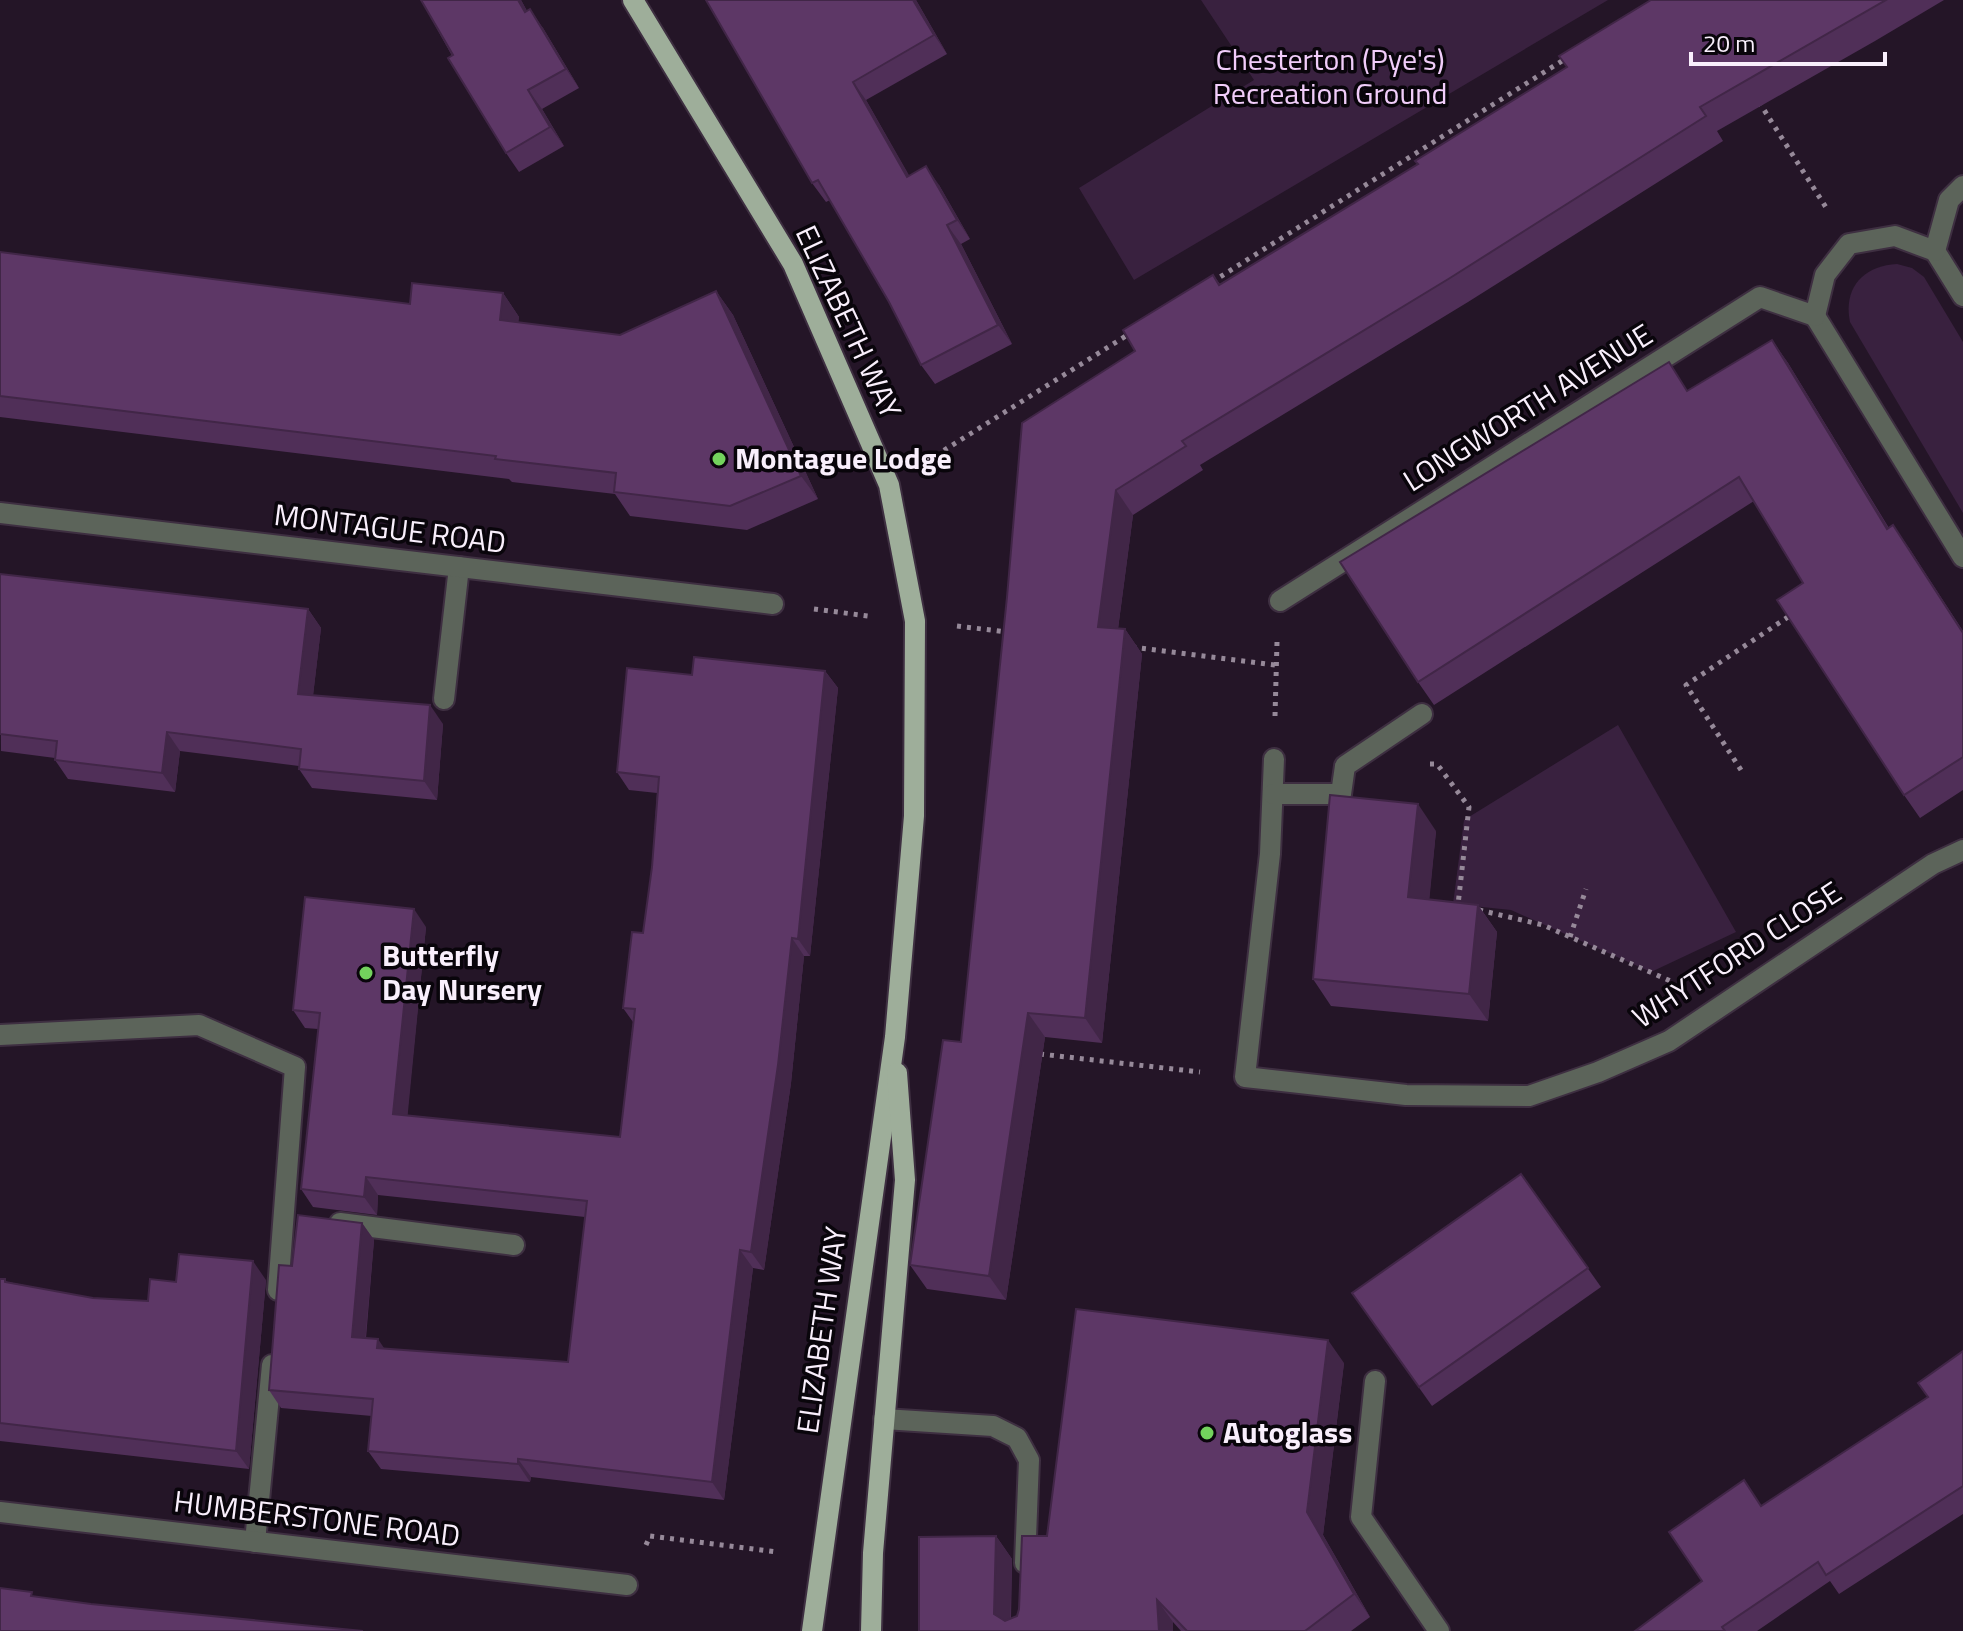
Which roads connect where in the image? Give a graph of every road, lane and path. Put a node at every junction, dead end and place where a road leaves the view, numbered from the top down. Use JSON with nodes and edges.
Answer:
{"nodes":[{"id":1,"x":633,"y":0,"type":"edge"},
{"id":2,"x":1565,"y":59,"type":"edge"},
{"id":3,"x":1752,"y":91,"type":"edge"},
{"id":4,"x":1963,"y":186,"type":"edge"},
{"id":5,"x":1849,"y":244,"type":"junction"},
{"id":6,"x":1935,"y":251,"type":"junction"},
{"id":7,"x":1203,"y":287,"type":"edge"},
{"id":8,"x":1963,"y":296,"type":"edge"},
{"id":9,"x":1815,"y":316,"type":"junction"},
{"id":10,"x":1136,"y":329,"type":"edge"},
{"id":11,"x":889,"y":485,"type":"junction"},
{"id":12,"x":0,"y":513,"type":"edge"},
{"id":13,"x":1963,"y":557,"type":"edge"},
{"id":14,"x":459,"y":567,"type":"junction"},
{"id":15,"x":1280,"y":601,"type":"joint"},
{"id":16,"x":773,"y":604,"type":"joint"},
{"id":17,"x":1792,"y":615,"type":"edge"},
{"id":18,"x":915,"y":621,"type":"junction"},
{"id":19,"x":1009,"y":633,"type":"edge"},
{"id":20,"x":1119,"y":646,"type":"edge"},
{"id":21,"x":1275,"y":665,"type":"junction"},
{"id":22,"x":444,"y":699,"type":"dead end"},
{"id":23,"x":1422,"y":714,"type":"edge"},
{"id":24,"x":1395,"y":733,"type":"junction"},
{"id":25,"x":1274,"y":759,"type":"joint"},
{"id":26,"x":1741,"y":770,"type":"dead end"},
{"id":27,"x":1273,"y":794,"type":"junction"},
{"id":28,"x":1963,"y":850,"type":"edge"},
{"id":29,"x":1586,"y":889,"type":"dead end"},
{"id":30,"x":1570,"y":937,"type":"junction"},
{"id":31,"x":1685,"y":987,"type":"dead end"},
{"id":32,"x":0,"y":1035,"type":"edge"},
{"id":33,"x":895,"y":1037,"type":"junction"},
{"id":34,"x":1032,"y":1053,"type":"edge"},
{"id":35,"x":1245,"y":1077,"type":"junction"},
{"id":36,"x":299,"y":1218,"type":"junction"},
{"id":37,"x":514,"y":1245,"type":"dead end"},
{"id":38,"x":276,"y":1316,"type":"edge"},
{"id":39,"x":274,"y":1345,"type":"edge"},
{"id":40,"x":1375,"y":1381,"type":"dead end"},
{"id":41,"x":884,"y":1419,"type":"junction"},
{"id":42,"x":0,"y":1512,"type":"edge"},
{"id":43,"x":255,"y":1542,"type":"junction"},
{"id":44,"x":821,"y":1557,"type":"junction"},
{"id":45,"x":1024,"y":1584,"type":"edge"},
{"id":46,"x":627,"y":1585,"type":"joint"},
{"id":47,"x":812,"y":1631,"type":"edge"},
{"id":48,"x":871,"y":1631,"type":"edge"},
{"id":49,"x":1439,"y":1631,"type":"edge"}],
"edges":[{"from":1,"to":11,"type":"main road","name":"ELIZABETH WAY"},
{"from":2,"to":7,"type":"path"},
{"from":3,"to":5,"type":"path"},
{"from":4,"to":6,"type":"street"},
{"from":5,"to":6,"type":"street"},
{"from":5,"to":9,"type":"street"},
{"from":6,"to":8,"type":"street"},
{"from":9,"to":13,"type":"street"},
{"from":9,"to":15,"type":"street","name":"LONGWORTH AVENUE"},
{"from":10,"to":11,"type":"path"},
{"from":11,"to":18,"type":"main road","name":"ELIZABETH WAY"},
{"from":12,"to":14,"type":"street","name":"MONTAGUE ROAD"},
{"from":14,"to":16,"type":"street","name":"MONTAGUE ROAD"},
{"from":14,"to":22,"type":"street"},
{"from":15,"to":21,"type":"path"},
{"from":16,"to":18,"type":"path"},
{"from":17,"to":26,"type":"path"},
{"from":18,"to":19,"type":"path"},
{"from":18,"to":33,"type":"main road","name":"ELIZABETH WAY"},
{"from":20,"to":21,"type":"path"},
{"from":21,"to":25,"type":"path"},
{"from":23,"to":24,"type":"street"},
{"from":24,"to":27,"type":"street"},
{"from":24,"to":30,"type":"path"},
{"from":25,"to":27,"type":"street"},
{"from":27,"to":35,"type":"street"},
{"from":28,"to":35,"type":"street","name":"WHYTFORD CLOSE"},
{"from":29,"to":30,"type":"path"},
{"from":30,"to":31,"type":"path"},
{"from":32,"to":36,"type":"street"},
{"from":33,"to":41,"type":"main road","name":"ELIZABETH WAY"},
{"from":33,"to":44,"type":"main road","name":"ELIZABETH WAY"},
{"from":34,"to":35,"type":"path"},
{"from":36,"to":37,"type":"street"},
{"from":36,"to":38,"type":"street"},
{"from":39,"to":43,"type":"street"},
{"from":40,"to":49,"type":"street"},
{"from":41,"to":45,"type":"street"},
{"from":41,"to":48,"type":"main road","name":"ELIZABETH WAY"},
{"from":42,"to":43,"type":"street","name":"HUMBERSTONE ROAD"},
{"from":43,"to":46,"type":"street","name":"HUMBERSTONE ROAD"},
{"from":44,"to":46,"type":"path"},
{"from":44,"to":47,"type":"main road","name":"ELIZABETH WAY"}]}
